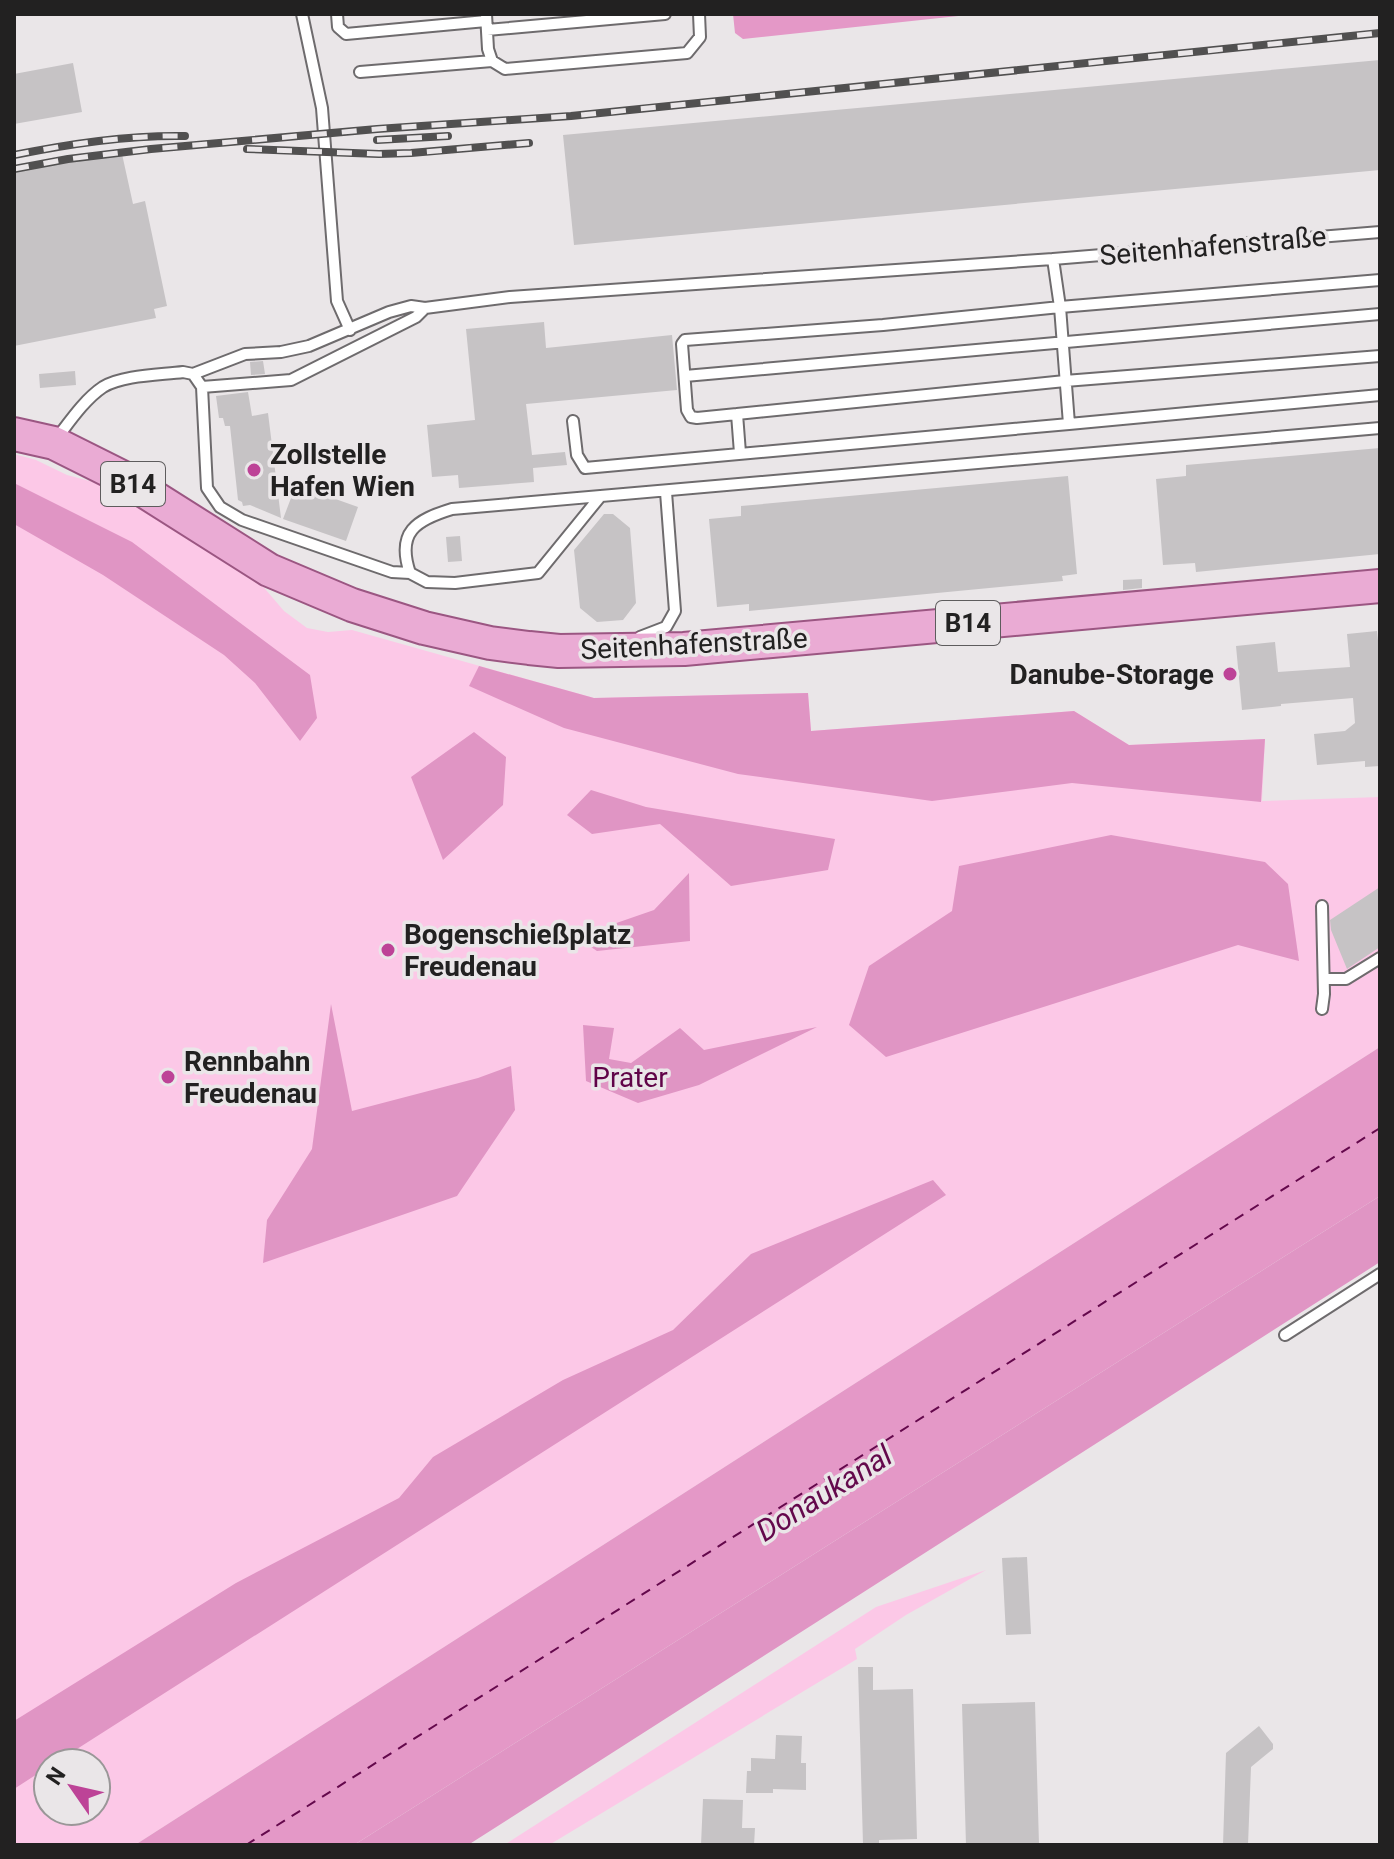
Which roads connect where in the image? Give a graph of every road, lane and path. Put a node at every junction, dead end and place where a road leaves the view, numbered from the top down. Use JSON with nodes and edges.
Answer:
{"nodes":[{"id":1,"x":302,"y":14,"type":"edge"},
{"id":2,"x":337,"y":14,"type":"edge"},
{"id":3,"x":665,"y":14,"type":"edge"},
{"id":4,"x":699,"y":14,"type":"edge"},
{"id":5,"x":486,"y":22,"type":"edge"},
{"id":6,"x":492,"y":61,"type":"junction"},
{"id":7,"x":360,"y":72,"type":"dead end"},
{"id":8,"x":1380,"y":232,"type":"edge"},
{"id":9,"x":1053,"y":259,"type":"junction"},
{"id":10,"x":1380,"y":280,"type":"edge"},
{"id":11,"x":1060,"y":307,"type":"junction"},
{"id":12,"x":425,"y":308,"type":"junction"},
{"id":13,"x":1380,"y":314,"type":"edge"},
{"id":14,"x":350,"y":330,"type":"junction"},
{"id":15,"x":1062,"y":342,"type":"junction"},
{"id":16,"x":1380,"y":356,"type":"edge"},
{"id":17,"x":193,"y":374,"type":"junction"},
{"id":18,"x":685,"y":376,"type":"junction"},
{"id":19,"x":1065,"y":381,"type":"junction"},
{"id":20,"x":202,"y":387,"type":"junction"},
{"id":21,"x":1380,"y":395,"type":"edge"},
{"id":22,"x":737,"y":414,"type":"junction"},
{"id":23,"x":573,"y":421,"type":"dead end"},
{"id":24,"x":1069,"y":424,"type":"junction"},
{"id":25,"x":1380,"y":428,"type":"edge"},
{"id":26,"x":14,"y":434,"type":"edge"},
{"id":27,"x":54,"y":443,"type":"junction"},
{"id":28,"x":740,"y":453,"type":"junction"},
{"id":29,"x":666,"y":492,"type":"junction"},
{"id":30,"x":599,"y":498,"type":"junction"},
{"id":31,"x":410,"y":573,"type":"junction"},
{"id":32,"x":1380,"y":586,"type":"edge"},
{"id":33,"x":529,"y":648,"type":"junction"},
{"id":34,"x":1322,"y":906,"type":"dead end"},
{"id":35,"x":1380,"y":958,"type":"edge"},
{"id":36,"x":1324,"y":979,"type":"junction"},
{"id":37,"x":1322,"y":1009,"type":"dead end"},
{"id":38,"x":1380,"y":1274,"type":"edge"},
{"id":39,"x":1285,"y":1335,"type":"dead end"}],
"edges":[{"from":1,"to":14,"type":"lane"},
{"from":2,"to":5,"type":"lane"},
{"from":3,"to":5,"type":"lane"},
{"from":4,"to":6,"type":"lane"},
{"from":5,"to":6,"type":"lane"},
{"from":6,"to":7,"type":"lane"},
{"from":8,"to":9,"type":"lane","name":"Seitenhafenstraße"},
{"from":9,"to":11,"type":"lane"},
{"from":9,"to":12,"type":"lane","name":"Seitenhafenstraße"},
{"from":10,"to":11,"type":"lane"},
{"from":11,"to":15,"type":"lane"},
{"from":11,"to":18,"type":"lane"},
{"from":12,"to":14,"type":"lane","name":"Seitenhafenstraße"},
{"from":12,"to":20,"type":"lane","name":"Seitenhafenstraße"},
{"from":13,"to":15,"type":"lane"},
{"from":14,"to":17,"type":"lane","name":"Seitenhafenstraße"},
{"from":15,"to":18,"type":"lane"},
{"from":15,"to":19,"type":"lane"},
{"from":16,"to":19,"type":"lane"},
{"from":17,"to":20,"type":"lane"},
{"from":17,"to":27,"type":"lane","name":"Seitenhafenstraße"},
{"from":18,"to":22,"type":"lane"},
{"from":19,"to":22,"type":"lane"},
{"from":19,"to":24,"type":"lane"},
{"from":20,"to":31,"type":"lane"},
{"from":21,"to":24,"type":"lane"},
{"from":22,"to":28,"type":"lane"},
{"from":23,"to":28,"type":"lane"},
{"from":24,"to":28,"type":"lane"},
{"from":25,"to":29,"type":"lane"},
{"from":26,"to":27,"type":"main road","name":"Seitenhafenstraße","number":"B14"},
{"from":27,"to":33,"type":"main road","name":"Seitenhafenstraße","number":"B14"},
{"from":29,"to":30,"type":"lane"},
{"from":29,"to":33,"type":"lane"},
{"from":30,"to":31,"type":"lane"},
{"from":30,"to":31,"type":"lane"},
{"from":32,"to":33,"type":"main road","name":"Seitenhafenstraße","number":"B14"},
{"from":34,"to":36,"type":"lane"},
{"from":35,"to":36,"type":"lane"},
{"from":36,"to":37,"type":"lane"},
{"from":38,"to":39,"type":"lane"}]}
